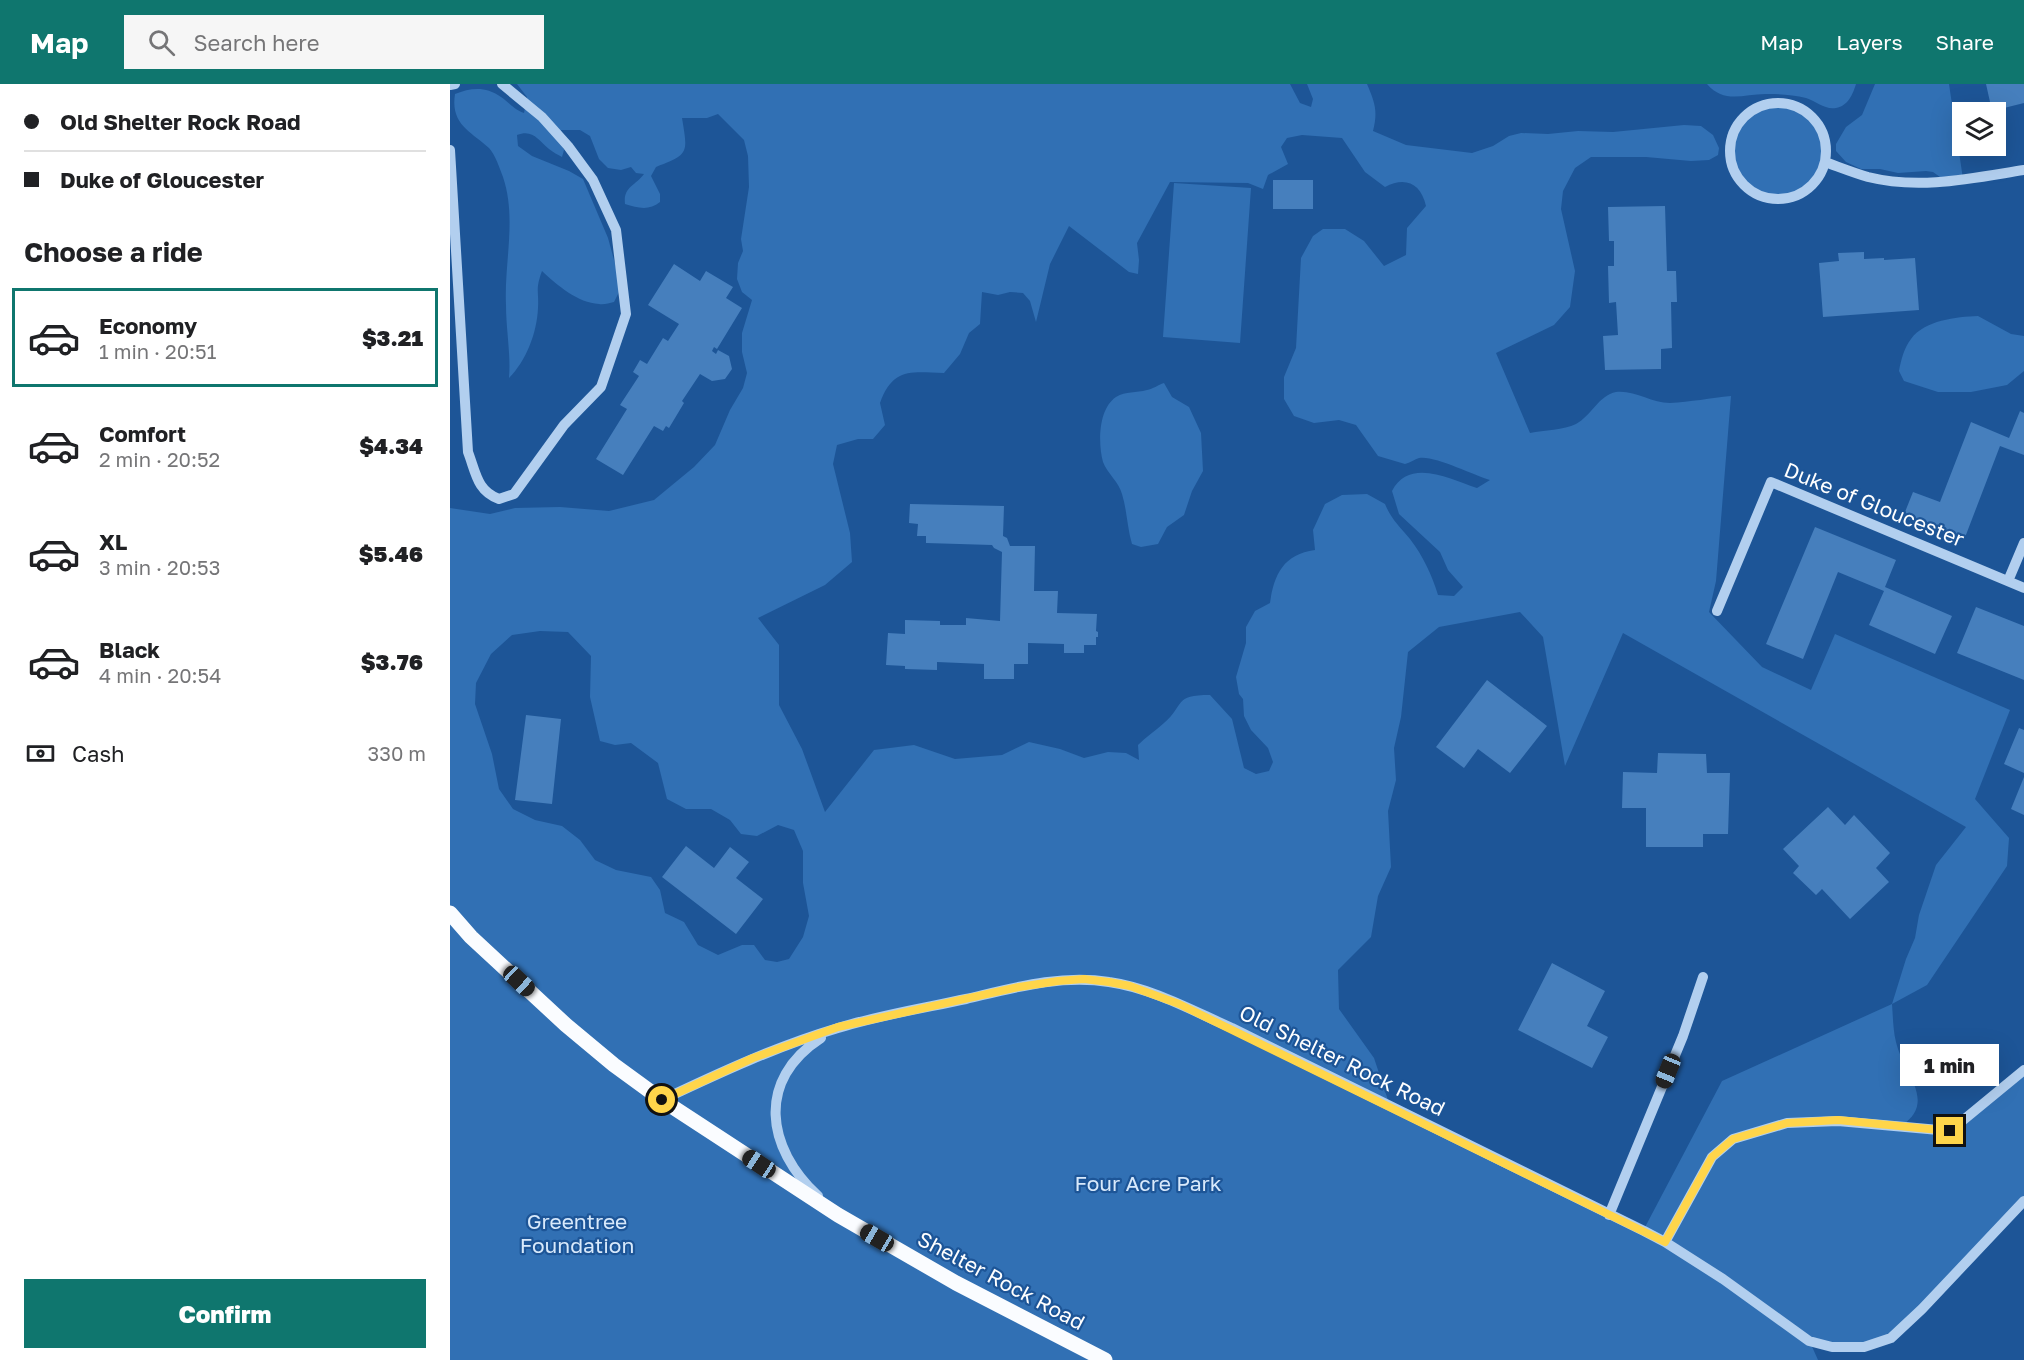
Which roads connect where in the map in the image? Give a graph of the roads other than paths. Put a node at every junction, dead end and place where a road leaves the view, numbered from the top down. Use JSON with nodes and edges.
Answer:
{"nodes":[{"id":1,"x":454,"y":84,"type":"edge"},
{"id":2,"x":502,"y":84,"type":"edge"},
{"id":3,"x":450,"y":85,"type":"edge"},
{"id":4,"x":450,"y":150,"type":"edge"},
{"id":5,"x":1825,"y":162,"type":"junction"},
{"id":6,"x":2024,"y":170,"type":"edge"},
{"id":7,"x":2024,"y":543,"type":"edge"},
{"id":8,"x":2008,"y":581,"type":"junction"},
{"id":9,"x":2024,"y":588,"type":"edge"},
{"id":10,"x":1717,"y":610,"type":"dead end"},
{"id":11,"x":450,"y":913,"type":"edge"},
{"id":12,"x":1703,"y":977,"type":"dead end"},
{"id":13,"x":838,"y":1027,"type":"junction"},
{"id":14,"x":2024,"y":1070,"type":"edge"},
{"id":15,"x":662,"y":1100,"type":"junction"},
{"id":16,"x":2024,"y":1201,"type":"edge"},
{"id":17,"x":837,"y":1215,"type":"junction"},
{"id":18,"x":1609,"y":1215,"type":"junction"},
{"id":19,"x":1665,"y":1242,"type":"junction"},
{"id":20,"x":1105,"y":1360,"type":"edge"}],
"edges":[{"from":1,"to":3,"type":"street"},
{"from":2,"to":4,"type":"street"},
{"from":5,"to":5,"type":"street"},
{"from":5,"to":6,"type":"street"},
{"from":7,"to":8,"type":"street"},
{"from":8,"to":9,"type":"street","name":"Duke of Gloucester"},
{"from":8,"to":10,"type":"street","name":"Duke of Gloucester"},
{"from":11,"to":15,"type":"main road","name":"Shelter Rock Road"},
{"from":12,"to":18,"type":"street"},
{"from":13,"to":15,"type":"street","name":"Old Shelter Rock Road"},
{"from":13,"to":17,"type":"street"},
{"from":13,"to":18,"type":"street","name":"Old Shelter Rock Road"},
{"from":14,"to":19,"type":"street"},
{"from":15,"to":17,"type":"main road","name":"Shelter Rock Road"},
{"from":16,"to":19,"type":"street","name":"Old Shelter Rock Road"},
{"from":17,"to":20,"type":"main road","name":"Shelter Rock Road"},
{"from":18,"to":19,"type":"street","name":"Old Shelter Rock Road"}]}
